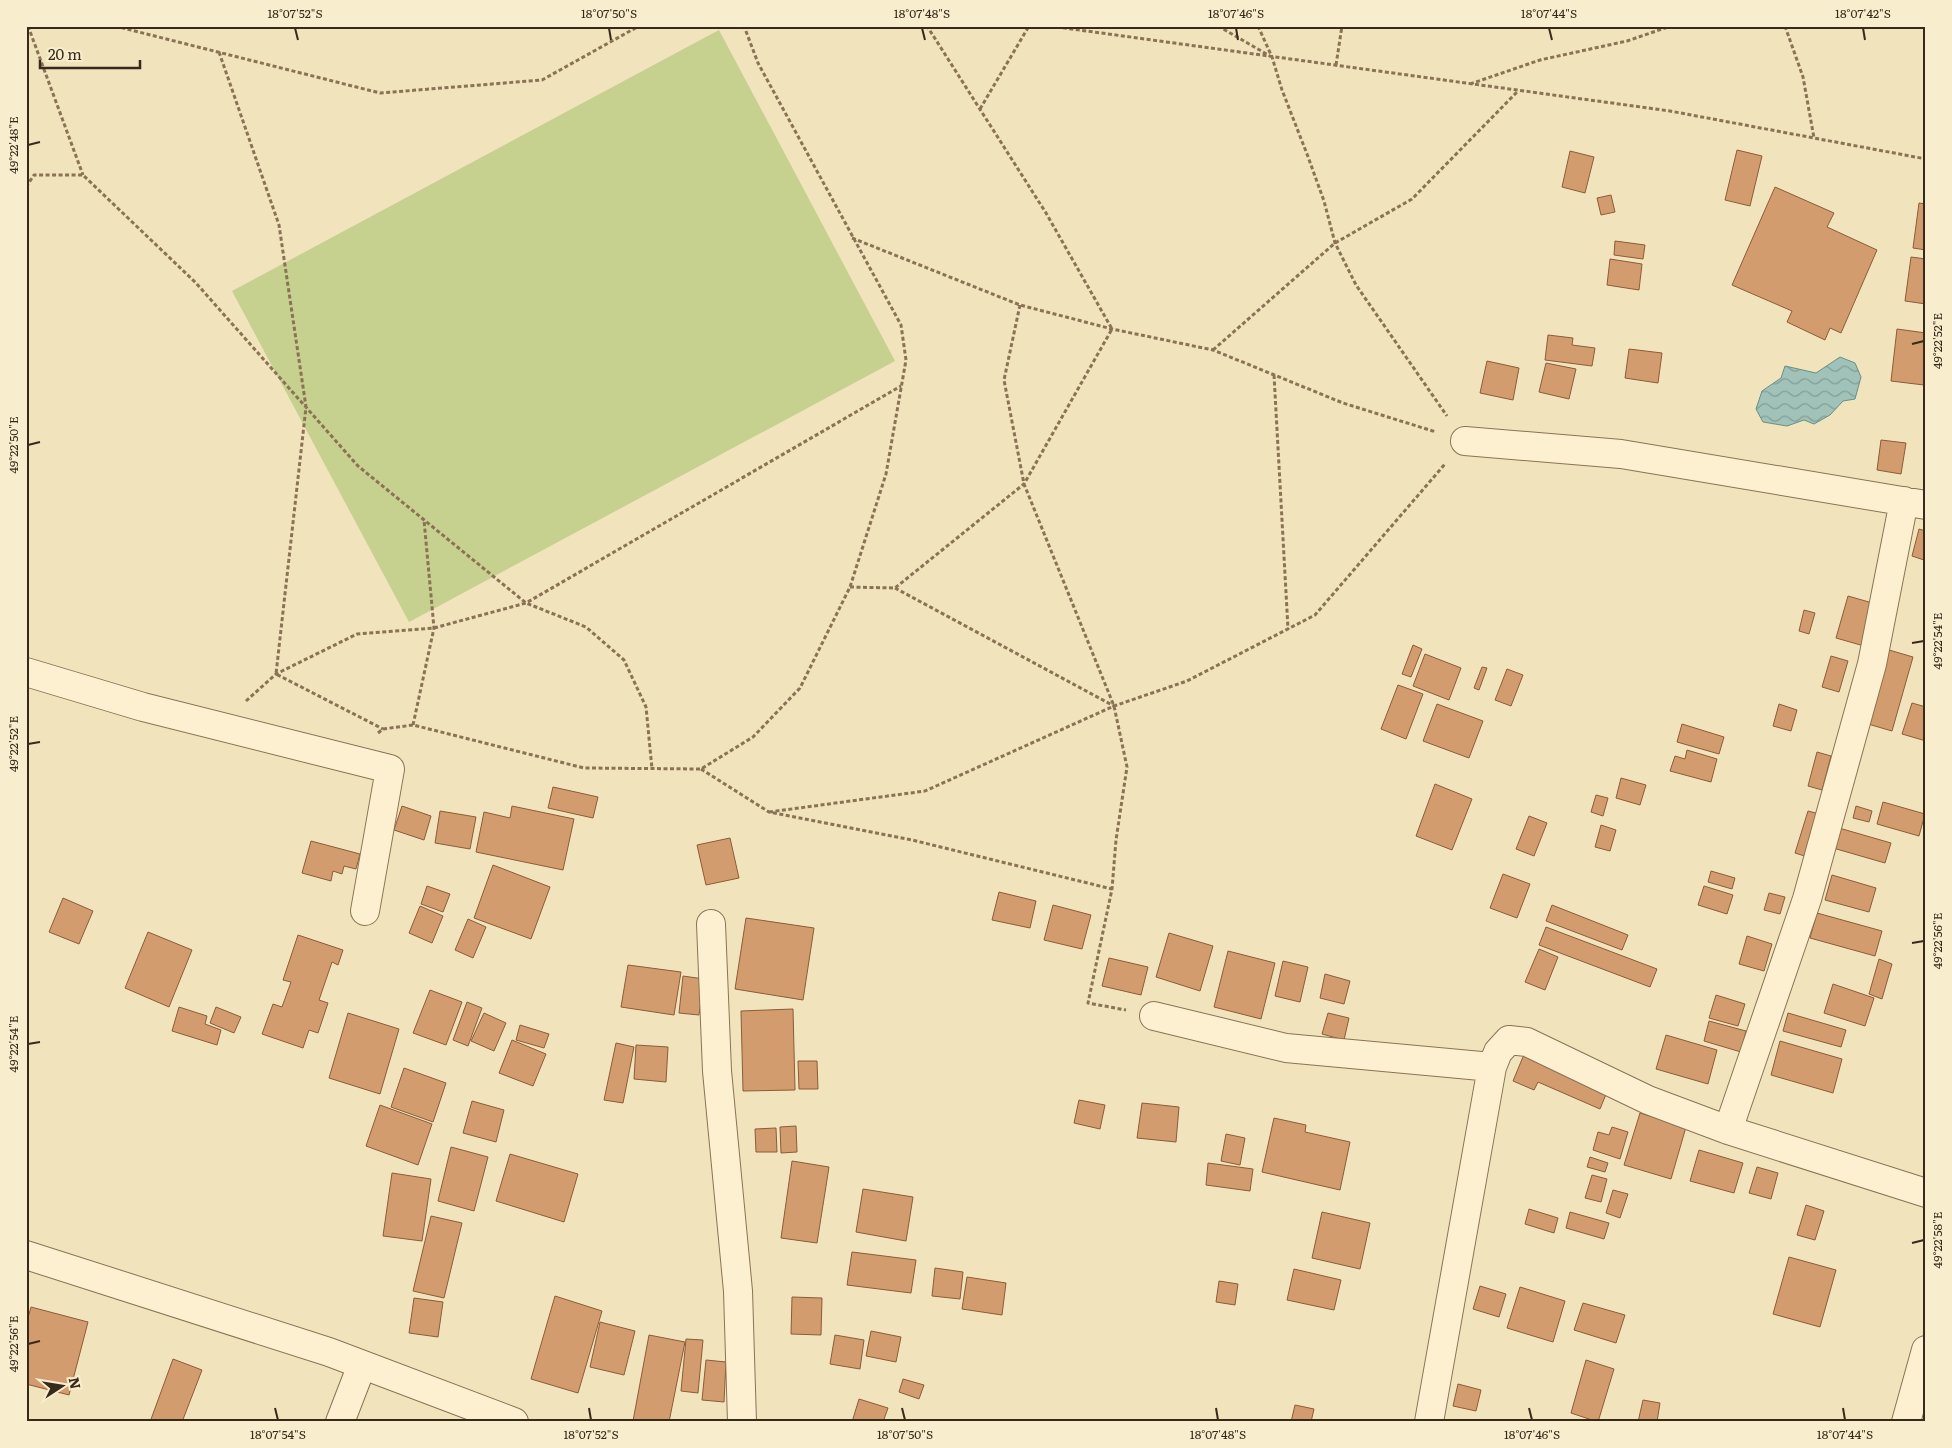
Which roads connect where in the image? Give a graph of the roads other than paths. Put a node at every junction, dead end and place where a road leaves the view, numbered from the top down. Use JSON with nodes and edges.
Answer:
{"nodes":[{"id":1,"x":1465,"y":441,"type":"road end"},
{"id":2,"x":1915,"y":503,"type":"edge"},
{"id":3,"x":26,"y":672,"type":"edge"},
{"id":4,"x":365,"y":911,"type":"dead end"},
{"id":5,"x":711,"y":924,"type":"dead end"},
{"id":6,"x":1154,"y":1016,"type":"road end"},
{"id":7,"x":1492,"y":1067,"type":"junction"},
{"id":8,"x":1728,"y":1130,"type":"junction"},
{"id":9,"x":1926,"y":1193,"type":"edge"},
{"id":10,"x":26,"y":1255,"type":"edge"},
{"id":11,"x":1926,"y":1350,"type":"edge"},
{"id":12,"x":362,"y":1365,"type":"junction"},
{"id":13,"x":340,"y":1422,"type":"edge"},
{"id":14,"x":514,"y":1422,"type":"edge"},
{"id":15,"x":742,"y":1422,"type":"edge"},
{"id":16,"x":1429,"y":1422,"type":"edge"},
{"id":17,"x":1906,"y":1422,"type":"edge"}],
"edges":[{"from":1,"to":2,"type":"street"},
{"from":2,"to":8,"type":"street"},
{"from":3,"to":4,"type":"street"},
{"from":5,"to":15,"type":"street"},
{"from":6,"to":7,"type":"street"},
{"from":7,"to":8,"type":"street"},
{"from":7,"to":16,"type":"street"},
{"from":8,"to":9,"type":"street"},
{"from":10,"to":12,"type":"street"},
{"from":11,"to":17,"type":"street"},
{"from":12,"to":13,"type":"street"},
{"from":12,"to":14,"type":"street"}]}
